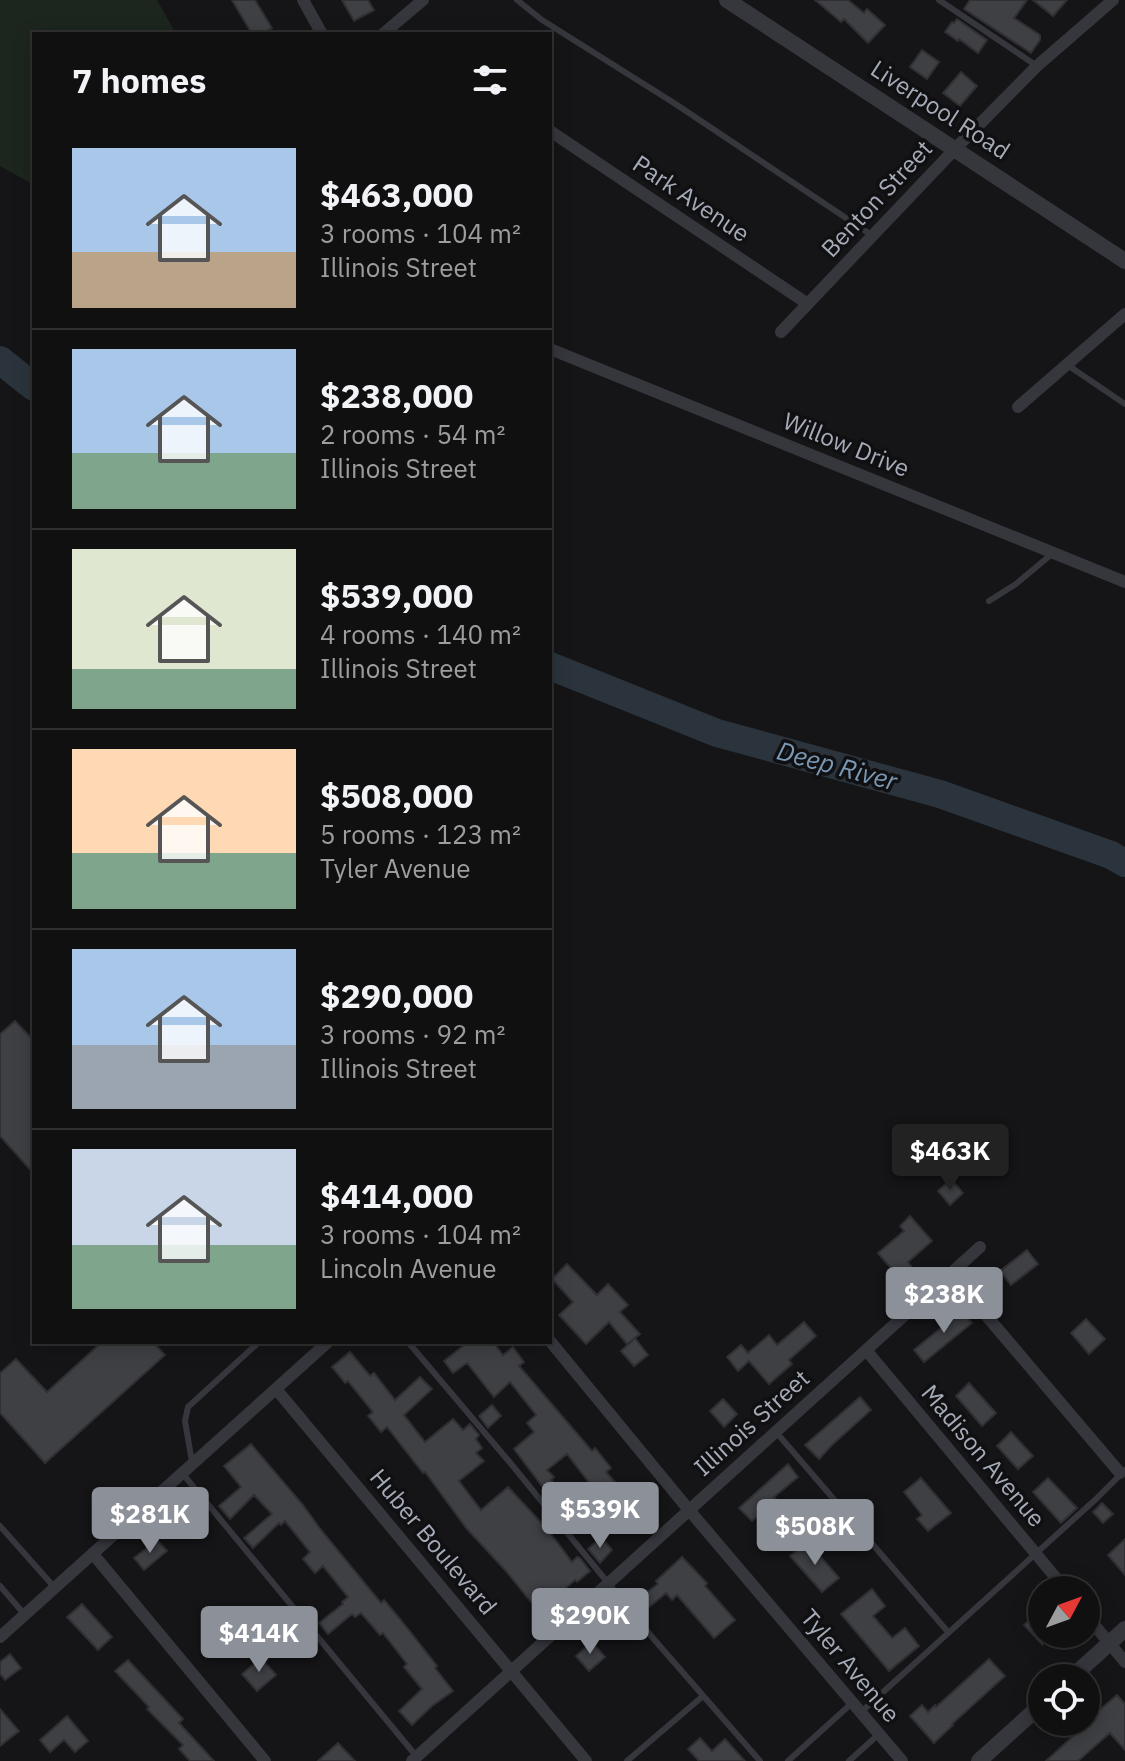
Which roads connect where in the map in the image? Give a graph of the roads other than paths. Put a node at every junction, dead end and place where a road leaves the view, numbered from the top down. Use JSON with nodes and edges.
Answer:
{"nodes":[{"id":1,"x":303,"y":0,"type":"edge"},
{"id":2,"x":423,"y":0,"type":"edge"},
{"id":3,"x":517,"y":0,"type":"edge"},
{"id":4,"x":727,"y":0,"type":"edge"},
{"id":5,"x":939,"y":0,"type":"edge"},
{"id":6,"x":1113,"y":0,"type":"edge"},
{"id":7,"x":388,"y":30,"type":"edge"},
{"id":8,"x":321,"y":32,"type":"edge"},
{"id":9,"x":1037,"y":66,"type":"junction"},
{"id":10,"x":552,"y":132,"type":"edge"},
{"id":11,"x":955,"y":149,"type":"junction"},
{"id":12,"x":873,"y":236,"type":"junction"},
{"id":13,"x":1125,"y":261,"type":"edge"},
{"id":14,"x":808,"y":304,"type":"junction"},
{"id":15,"x":1125,"y":314,"type":"edge"},
{"id":16,"x":781,"y":332,"type":"dead end"},
{"id":17,"x":552,"y":350,"type":"edge"},
{"id":18,"x":1066,"y":364,"type":"junction"},
{"id":19,"x":1125,"y":404,"type":"edge"},
{"id":20,"x":1018,"y":407,"type":"dead end"},
{"id":21,"x":1053,"y":553,"type":"junction"},
{"id":22,"x":1125,"y":582,"type":"edge"},
{"id":23,"x":989,"y":601,"type":"dead end"},
{"id":24,"x":980,"y":1247,"type":"dead end"},
{"id":25,"x":951,"y":1274,"type":"junction"},
{"id":26,"x":552,"y":1343,"type":"edge"},
{"id":27,"x":257,"y":1344,"type":"edge"},
{"id":28,"x":326,"y":1344,"type":"edge"},
{"id":29,"x":410,"y":1344,"type":"edge"},
{"id":30,"x":866,"y":1350,"type":"junction"},
{"id":31,"x":276,"y":1389,"type":"junction"},
{"id":32,"x":776,"y":1432,"type":"junction"},
{"id":33,"x":188,"y":1468,"type":"junction"},
{"id":34,"x":1122,"y":1472,"type":"edge"},
{"id":35,"x":689,"y":1510,"type":"junction"},
{"id":36,"x":0,"y":1526,"type":"edge"},
{"id":37,"x":93,"y":1554,"type":"junction"},
{"id":38,"x":1035,"y":1554,"type":"junction"},
{"id":39,"x":1054,"y":1576,"type":"edge"},
{"id":40,"x":608,"y":1584,"type":"junction"},
{"id":41,"x":0,"y":1586,"type":"edge"},
{"id":42,"x":55,"y":1588,"type":"junction"},
{"id":43,"x":25,"y":1615,"type":"junction"},
{"id":44,"x":1125,"y":1629,"type":"edge"},
{"id":45,"x":948,"y":1632,"type":"junction"},
{"id":46,"x":1100,"y":1632,"type":"edge"},
{"id":47,"x":0,"y":1637,"type":"edge"},
{"id":48,"x":1109,"y":1643,"type":"junction"},
{"id":49,"x":1125,"y":1662,"type":"edge"},
{"id":50,"x":1086,"y":1664,"type":"edge"},
{"id":51,"x":511,"y":1671,"type":"junction"},
{"id":52,"x":703,"y":1696,"type":"junction"},
{"id":53,"x":856,"y":1708,"type":"junction"},
{"id":54,"x":1028,"y":1717,"type":"edge"},
{"id":55,"x":879,"y":1734,"type":"junction"},
{"id":56,"x":416,"y":1760,"type":"edge"},
{"id":57,"x":265,"y":1761,"type":"edge"},
{"id":58,"x":586,"y":1761,"type":"edge"},
{"id":59,"x":627,"y":1761,"type":"edge"},
{"id":60,"x":760,"y":1761,"type":"edge"},
{"id":61,"x":788,"y":1761,"type":"edge"},
{"id":62,"x":849,"y":1761,"type":"edge"},
{"id":63,"x":902,"y":1761,"type":"edge"},
{"id":64,"x":979,"y":1761,"type":"edge"}],
"edges":[{"from":1,"to":8,"type":"street"},
{"from":2,"to":7,"type":"street"},
{"from":3,"to":12,"type":"lane"},
{"from":4,"to":11,"type":"street","name":"Liverpool Road"},
{"from":5,"to":9,"type":"lane"},
{"from":6,"to":9,"type":"street","name":"Benton Street"},
{"from":9,"to":11,"type":"street","name":"Benton Street"},
{"from":10,"to":14,"type":"street","name":"Park Avenue"},
{"from":11,"to":12,"type":"street","name":"Benton Street"},
{"from":11,"to":13,"type":"street","name":"Liverpool Road"},
{"from":12,"to":14,"type":"street","name":"Benton Street"},
{"from":14,"to":16,"type":"street","name":"Benton Street"},
{"from":15,"to":18,"type":"street"},
{"from":17,"to":21,"type":"street","name":"Willow Drive"},
{"from":18,"to":19,"type":"lane"},
{"from":18,"to":20,"type":"street"},
{"from":21,"to":22,"type":"street","name":"Willow Drive"},
{"from":21,"to":23,"type":"lane"},
{"from":24,"to":25,"type":"street","name":"Illinois Street"},
{"from":25,"to":30,"type":"street","name":"Illinois Street"},
{"from":25,"to":34,"type":"street"},
{"from":26,"to":35,"type":"street","name":"Tyler Avenue"},
{"from":27,"to":33,"type":"lane"},
{"from":28,"to":31,"type":"street"},
{"from":29,"to":40,"type":"lane"},
{"from":30,"to":32,"type":"street","name":"Illinois Street"},
{"from":30,"to":38,"type":"street","name":"Madison Avenue"},
{"from":31,"to":33,"type":"street"},
{"from":31,"to":51,"type":"street","name":"Huber Boulevard"},
{"from":32,"to":35,"type":"street","name":"Illinois Street"},
{"from":32,"to":45,"type":"lane"},
{"from":33,"to":37,"type":"street"},
{"from":33,"to":56,"type":"lane"},
{"from":34,"to":38,"type":"lane"},
{"from":35,"to":40,"type":"street","name":"Illinois Street"},
{"from":35,"to":53,"type":"street","name":"Tyler Avenue"},
{"from":36,"to":42,"type":"lane"},
{"from":37,"to":42,"type":"street"},
{"from":37,"to":57,"type":"street"},
{"from":38,"to":39,"type":"street","name":"Madison Avenue"},
{"from":38,"to":45,"type":"lane"},
{"from":40,"to":51,"type":"street","name":"Illinois Street"},
{"from":40,"to":52,"type":"lane"},
{"from":41,"to":43,"type":"lane"},
{"from":42,"to":43,"type":"street"},
{"from":43,"to":47,"type":"street"},
{"from":44,"to":48,"type":"street"},
{"from":45,"to":53,"type":"lane"},
{"from":46,"to":48,"type":"street"},
{"from":48,"to":49,"type":"street"},
{"from":48,"to":50,"type":"street"},
{"from":51,"to":56,"type":"street","name":"Illinois Street"},
{"from":51,"to":58,"type":"street","name":"Huber Boulevard"},
{"from":52,"to":59,"type":"lane"},
{"from":52,"to":60,"type":"lane"},
{"from":53,"to":55,"type":"street","name":"Tyler Avenue"},
{"from":53,"to":61,"type":"lane"},
{"from":54,"to":64,"type":"street"},
{"from":55,"to":62,"type":"lane"},
{"from":55,"to":63,"type":"street","name":"Tyler Avenue"}]}
